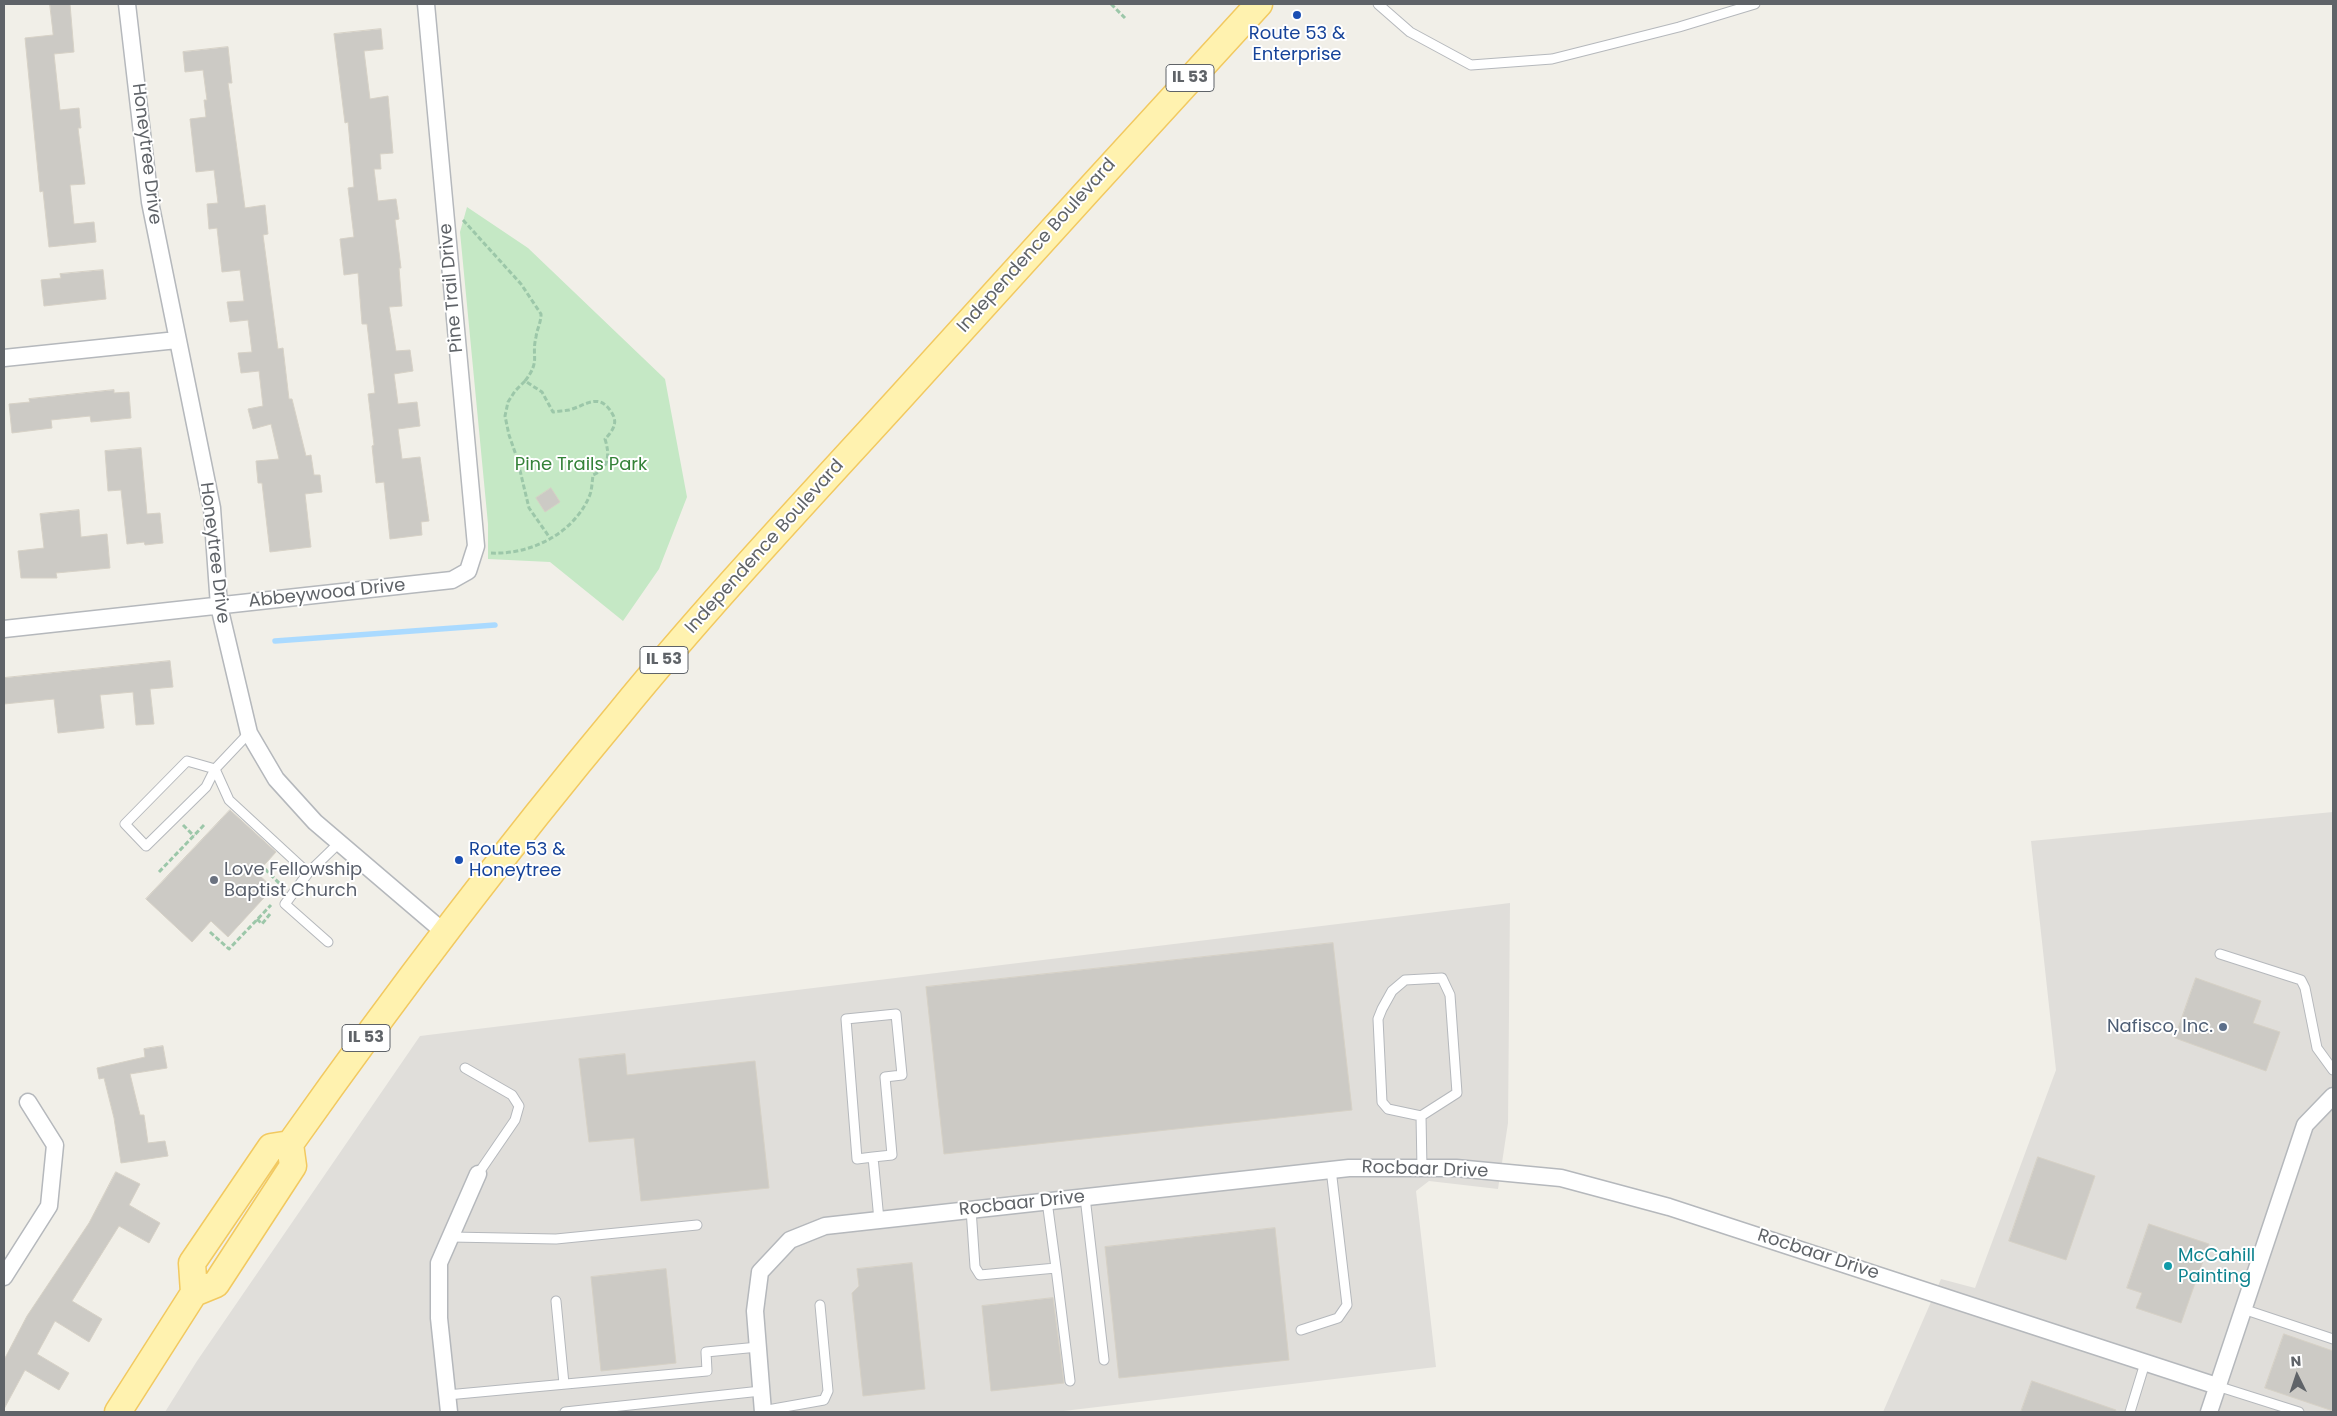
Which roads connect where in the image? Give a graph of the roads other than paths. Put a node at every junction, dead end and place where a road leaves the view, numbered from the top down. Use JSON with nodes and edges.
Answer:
{"nodes":[{"id":1,"x":127,"y":4,"type":"edge"},
{"id":2,"x":426,"y":4,"type":"edge"},
{"id":3,"x":1259,"y":4,"type":"edge"},
{"id":4,"x":1378,"y":4,"type":"edge"},
{"id":5,"x":1755,"y":4,"type":"edge"},
{"id":6,"x":177,"y":340,"type":"junction"},
{"id":7,"x":4,"y":358,"type":"edge"},
{"id":8,"x":468,"y":571,"type":"joint"},
{"id":9,"x":219,"y":606,"type":"junction"},
{"id":10,"x":4,"y":629,"type":"edge"},
{"id":11,"x":249,"y":733,"type":"junction"},
{"id":12,"x":215,"y":769,"type":"junction"},
{"id":13,"x":339,"y":843,"type":"junction"},
{"id":14,"x":308,"y":873,"type":"junction"},
{"id":15,"x":445,"y":933,"type":"junction"},
{"id":16,"x":328,"y":942,"type":"dead end"},
{"id":17,"x":2220,"y":954,"type":"dead end"},
{"id":18,"x":465,"y":1068,"type":"dead end"},
{"id":19,"x":2333,"y":1070,"type":"edge"},
{"id":20,"x":2333,"y":1096,"type":"edge"},
{"id":21,"x":28,"y":1102,"type":"dead end"},
{"id":22,"x":1421,"y":1116,"type":"junction"},
{"id":23,"x":873,"y":1157,"type":"junction"},
{"id":24,"x":1422,"y":1168,"type":"junction"},
{"id":25,"x":1331,"y":1169,"type":"junction"},
{"id":26,"x":478,"y":1174,"type":"joint"},
{"id":27,"x":1085,"y":1197,"type":"junction"},
{"id":28,"x":1047,"y":1201,"type":"junction"},
{"id":29,"x":971,"y":1210,"type":"junction"},
{"id":30,"x":879,"y":1220,"type":"junction"},
{"id":31,"x":698,"y":1224,"type":"dead end"},
{"id":32,"x":451,"y":1237,"type":"junction"},
{"id":33,"x":1056,"y":1268,"type":"junction"},
{"id":34,"x":4,"y":1277,"type":"edge"},
{"id":35,"x":556,"y":1302,"type":"dead end"},
{"id":36,"x":820,"y":1305,"type":"dead end"},
{"id":37,"x":2243,"y":1309,"type":"junction"},
{"id":38,"x":1301,"y":1330,"type":"dead end"},
{"id":39,"x":2333,"y":1339,"type":"edge"},
{"id":40,"x":758,"y":1347,"type":"junction"},
{"id":41,"x":1104,"y":1360,"type":"dead end"},
{"id":42,"x":2145,"y":1363,"type":"junction"},
{"id":43,"x":1070,"y":1381,"type":"dead end"},
{"id":44,"x":564,"y":1384,"type":"junction"},
{"id":45,"x":2217,"y":1386,"type":"junction"},
{"id":46,"x":761,"y":1391,"type":"junction"},
{"id":47,"x":447,"y":1395,"type":"junction"},
{"id":48,"x":118,"y":1412,"type":"edge"},
{"id":49,"x":449,"y":1412,"type":"edge"},
{"id":50,"x":565,"y":1412,"type":"edge"},
{"id":51,"x":762,"y":1412,"type":"edge"},
{"id":52,"x":2130,"y":1412,"type":"edge"},
{"id":53,"x":2209,"y":1412,"type":"edge"},
{"id":54,"x":2299,"y":1412,"type":"edge"}],
"edges":[{"from":1,"to":6,"type":"street","name":"Honeytree Drive"},
{"from":2,"to":8,"type":"street","name":"Pine Trail Drive"},
{"from":3,"to":15,"type":"main road","name":"Independence Boulevard","number":"IL 53"},
{"from":4,"to":5,"type":"lane"},
{"from":6,"to":7,"type":"street"},
{"from":6,"to":9,"type":"street","name":"Honeytree Drive"},
{"from":8,"to":9,"type":"street","name":"Abbeywood Drive"},
{"from":9,"to":10,"type":"street","name":"Abbeywood Drive"},
{"from":9,"to":11,"type":"street","name":"Honeytree Drive"},
{"from":11,"to":12,"type":"lane"},
{"from":11,"to":13,"type":"street","name":"Honeytree Drive"},
{"from":12,"to":12,"type":"lane"},
{"from":12,"to":14,"type":"lane"},
{"from":13,"to":14,"type":"lane"},
{"from":13,"to":15,"type":"street","name":"Honeytree Drive"},
{"from":14,"to":16,"type":"lane"},
{"from":15,"to":48,"type":"main road","name":"Independence Boulevard","number":"IL 53"},
{"from":17,"to":19,"type":"lane"},
{"from":18,"to":26,"type":"lane"},
{"from":20,"to":37,"type":"street"},
{"from":21,"to":34,"type":"street"},
{"from":22,"to":22,"type":"lane"},
{"from":22,"to":24,"type":"lane"},
{"from":23,"to":23,"type":"lane"},
{"from":23,"to":30,"type":"lane"},
{"from":24,"to":25,"type":"street","name":"Rocbaar Drive"},
{"from":24,"to":42,"type":"street","name":"Rocbaar Drive"},
{"from":25,"to":27,"type":"street","name":"Rocbaar Drive"},
{"from":25,"to":38,"type":"lane"},
{"from":26,"to":32,"type":"street"},
{"from":27,"to":28,"type":"street","name":"Rocbaar Drive"},
{"from":27,"to":41,"type":"lane"},
{"from":28,"to":29,"type":"street","name":"Rocbaar Drive"},
{"from":28,"to":33,"type":"lane"},
{"from":29,"to":30,"type":"street","name":"Rocbaar Drive"},
{"from":29,"to":33,"type":"lane"},
{"from":30,"to":40,"type":"street","name":"Rocbaar Drive"},
{"from":31,"to":32,"type":"lane"},
{"from":32,"to":47,"type":"street"},
{"from":33,"to":43,"type":"lane"},
{"from":35,"to":44,"type":"lane"},
{"from":36,"to":51,"type":"lane"},
{"from":37,"to":39,"type":"lane"},
{"from":37,"to":45,"type":"street"},
{"from":40,"to":44,"type":"lane"},
{"from":40,"to":46,"type":"street","name":"Rocbaar Drive"},
{"from":42,"to":45,"type":"street","name":"Rocbaar Drive"},
{"from":42,"to":52,"type":"lane"},
{"from":44,"to":47,"type":"lane"},
{"from":45,"to":53,"type":"street"},
{"from":45,"to":54,"type":"lane"},
{"from":46,"to":50,"type":"lane"},
{"from":46,"to":51,"type":"street","name":"Rocbaar Drive"},
{"from":47,"to":49,"type":"street"}]}
